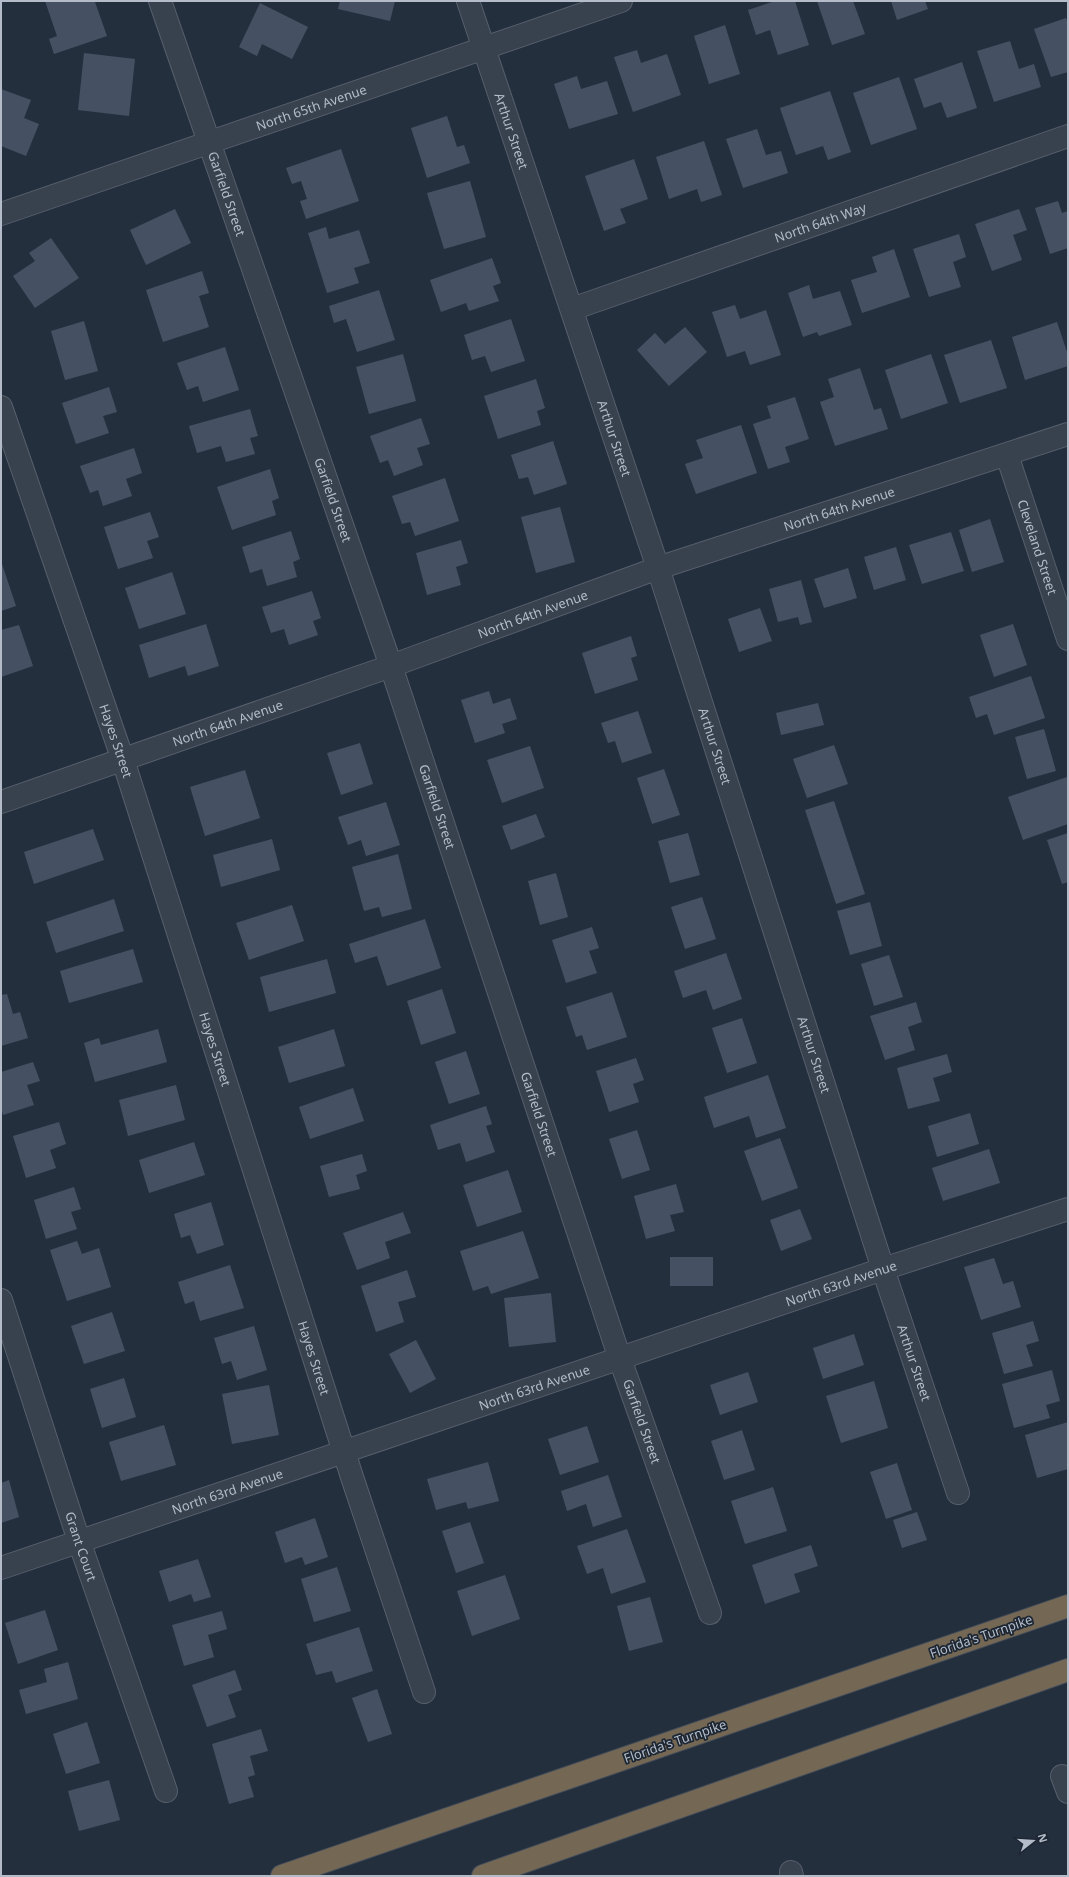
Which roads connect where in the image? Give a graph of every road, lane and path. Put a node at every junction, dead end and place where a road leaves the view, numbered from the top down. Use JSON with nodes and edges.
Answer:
{"nodes":[{"id":1,"x":160,"y":1,"type":"edge"},
{"id":2,"x":468,"y":1,"type":"edge"},
{"id":3,"x":621,"y":1,"type":"edge"},
{"id":4,"x":484,"y":48,"type":"junction"},
{"id":5,"x":1068,"y":136,"type":"edge"},
{"id":6,"x":209,"y":141,"type":"junction"},
{"id":7,"x":1,"y":214,"type":"edge"},
{"id":8,"x":572,"y":309,"type":"junction"},
{"id":9,"x":1,"y":407,"type":"edge"},
{"id":10,"x":1068,"y":434,"type":"edge"},
{"id":11,"x":1007,"y":455,"type":"junction"},
{"id":12,"x":658,"y":568,"type":"junction"},
{"id":13,"x":1068,"y":639,"type":"edge"},
{"id":14,"x":391,"y":666,"type":"junction"},
{"id":15,"x":122,"y":760,"type":"junction"},
{"id":16,"x":1,"y":802,"type":"edge"},
{"id":17,"x":1068,"y":1209,"type":"edge"},
{"id":18,"x":883,"y":1269,"type":"junction"},
{"id":19,"x":1,"y":1300,"type":"edge"},
{"id":20,"x":620,"y":1359,"type":"junction"},
{"id":21,"x":345,"y":1452,"type":"junction"},
{"id":22,"x":958,"y":1492,"type":"dead end"},
{"id":23,"x":79,"y":1542,"type":"junction"},
{"id":24,"x":1,"y":1568,"type":"edge"},
{"id":25,"x":1068,"y":1606,"type":"edge"},
{"id":26,"x":710,"y":1612,"type":"dead end"},
{"id":27,"x":1068,"y":1670,"type":"edge"},
{"id":28,"x":424,"y":1692,"type":"dead end"},
{"id":29,"x":166,"y":1791,"type":"dead end"},
{"id":30,"x":282,"y":1876,"type":"edge"},
{"id":31,"x":483,"y":1876,"type":"edge"}],
"edges":[{"from":1,"to":6,"type":"street","name":"Garfield Street"},
{"from":2,"to":4,"type":"street","name":"Arthur Street"},
{"from":3,"to":4,"type":"street","name":"North 65th Avenue"},
{"from":4,"to":6,"type":"street","name":"North 65th Avenue"},
{"from":4,"to":8,"type":"street","name":"Arthur Street"},
{"from":5,"to":8,"type":"street","name":"North 64th Way"},
{"from":6,"to":7,"type":"street","name":"North 65th Avenue"},
{"from":6,"to":14,"type":"street","name":"Garfield Street"},
{"from":8,"to":12,"type":"street","name":"Arthur Street"},
{"from":9,"to":15,"type":"street","name":"Hayes Street"},
{"from":10,"to":11,"type":"street","name":"North 64th Avenue"},
{"from":11,"to":12,"type":"street","name":"North 64th Avenue"},
{"from":11,"to":13,"type":"street","name":"Cleveland Street"},
{"from":12,"to":14,"type":"street","name":"North 64th Avenue"},
{"from":12,"to":18,"type":"street","name":"Arthur Street"},
{"from":14,"to":15,"type":"street","name":"North 64th Avenue"},
{"from":14,"to":20,"type":"street","name":"Garfield Street"},
{"from":15,"to":16,"type":"street","name":"North 64th Avenue"},
{"from":15,"to":21,"type":"street","name":"Hayes Street"},
{"from":17,"to":18,"type":"street","name":"North 63rd Avenue"},
{"from":18,"to":20,"type":"street","name":"North 63rd Avenue"},
{"from":18,"to":22,"type":"street","name":"Arthur Street"},
{"from":19,"to":23,"type":"street","name":"Grant Court"},
{"from":20,"to":21,"type":"street","name":"North 63rd Avenue"},
{"from":20,"to":26,"type":"street","name":"Garfield Street"},
{"from":21,"to":23,"type":"street","name":"North 63rd Avenue"},
{"from":21,"to":28,"type":"street","name":"Hayes Street"},
{"from":23,"to":24,"type":"street","name":"North 63rd Avenue"},
{"from":23,"to":29,"type":"street","name":"Grant Court"},
{"from":25,"to":30,"type":"highway","name":"Florida's Turnpike"},
{"from":27,"to":31,"type":"highway"}]}
